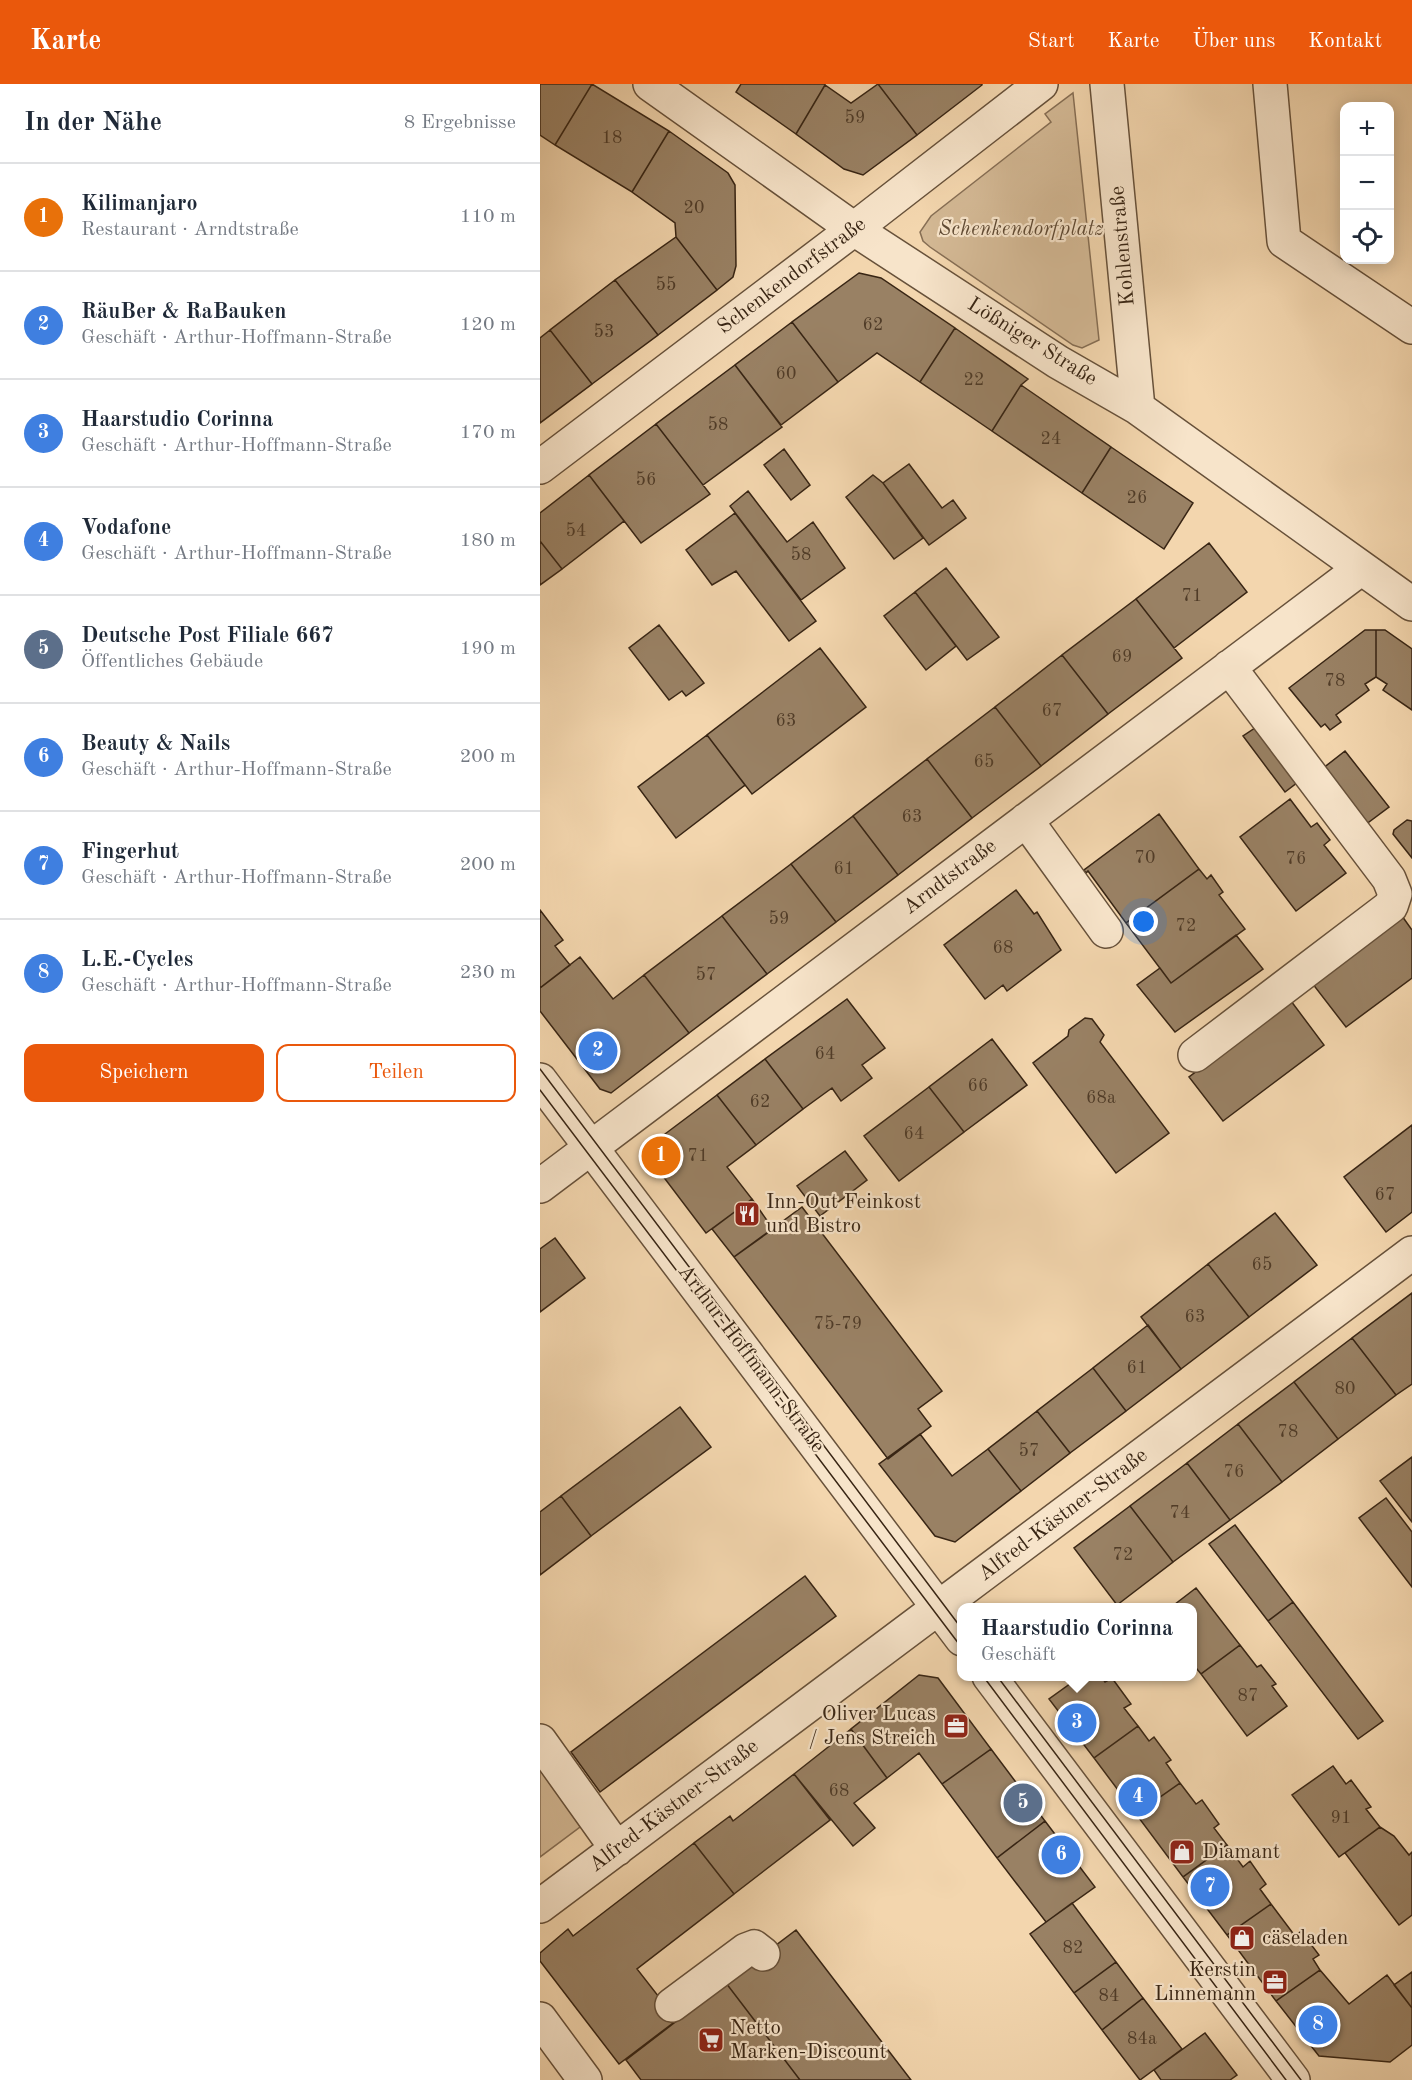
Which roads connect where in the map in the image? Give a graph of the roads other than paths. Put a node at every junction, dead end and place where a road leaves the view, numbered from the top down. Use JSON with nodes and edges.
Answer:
{"nodes":[{"id":1,"x":650,"y":84,"type":"edge"},
{"id":2,"x":1041,"y":84,"type":"edge"},
{"id":3,"x":1107,"y":84,"type":"edge"},
{"id":4,"x":1270,"y":84,"type":"edge"},
{"id":5,"x":854,"y":229,"type":"junction"},
{"id":6,"x":1412,"y":327,"type":"edge"},
{"id":7,"x":1138,"y":408,"type":"junction"},
{"id":8,"x":540,"y":466,"type":"edge"},
{"id":9,"x":1360,"y":569,"type":"junction"},
{"id":10,"x":1412,"y":604,"type":"edge"},
{"id":11,"x":1229,"y":667,"type":"junction"},
{"id":12,"x":1026,"y":820,"type":"junction"},
{"id":13,"x":1106,"y":931,"type":"dead end"},
{"id":14,"x":1195,"y":1055,"type":"dead end"},
{"id":15,"x":540,"y":1080,"type":"edge"},
{"id":16,"x":591,"y":1148,"type":"junction"},
{"id":17,"x":540,"y":1186,"type":"edge"},
{"id":18,"x":1412,"y":1253,"type":"edge"},
{"id":19,"x":938,"y":1608,"type":"junction"},
{"id":20,"x":957,"y":1633,"type":"edge"},
{"id":21,"x":992,"y":1681,"type":"edge"},
{"id":22,"x":540,"y":1741,"type":"edge"},
{"id":23,"x":617,"y":1849,"type":"junction"},
{"id":24,"x":540,"y":1906,"type":"edge"},
{"id":25,"x":763,"y":1954,"type":"dead end"},
{"id":26,"x":672,"y":2006,"type":"dead end"},
{"id":27,"x":540,"y":2019,"type":"edge"},
{"id":28,"x":585,"y":2080,"type":"edge"},
{"id":29,"x":1293,"y":2080,"type":"edge"}],
"edges":[{"from":1,"to":5,"type":"street","name":"Lößniger Straße"},
{"from":2,"to":5,"type":"street","name":"Schenkendorfstraße"},
{"from":3,"to":7,"type":"street","name":"Kohlenstraße"},
{"from":4,"to":6,"type":"street"},
{"from":5,"to":7,"type":"street","name":"Lößniger Straße"},
{"from":5,"to":8,"type":"street","name":"Schenkendorfstraße"},
{"from":7,"to":9,"type":"street","name":"Lößniger Straße"},
{"from":9,"to":10,"type":"street","name":"Lößniger Straße"},
{"from":9,"to":11,"type":"street","name":"Arndtstraße"},
{"from":11,"to":12,"type":"street","name":"Arndtstraße"},
{"from":11,"to":14,"type":"street"},
{"from":12,"to":13,"type":"street"},
{"from":12,"to":16,"type":"street","name":"Arndtstraße"},
{"from":15,"to":16,"type":"street","name":"Arthur-Hoffmann-Straße"},
{"from":16,"to":17,"type":"street","name":"Arndtstraße"},
{"from":16,"to":19,"type":"street","name":"Arthur-Hoffmann-Straße"},
{"from":18,"to":19,"type":"street","name":"Alfred-Kästner-Straße"},
{"from":19,"to":20,"type":"street","name":"Arthur-Hoffmann-Straße"},
{"from":19,"to":23,"type":"street","name":"Alfred-Kästner-Straße"},
{"from":21,"to":29,"type":"street"},
{"from":22,"to":23,"type":"street"},
{"from":23,"to":24,"type":"street","name":"Alfred-Kästner-Straße"},
{"from":25,"to":26,"type":"street"},
{"from":27,"to":28,"type":"street"}]}
